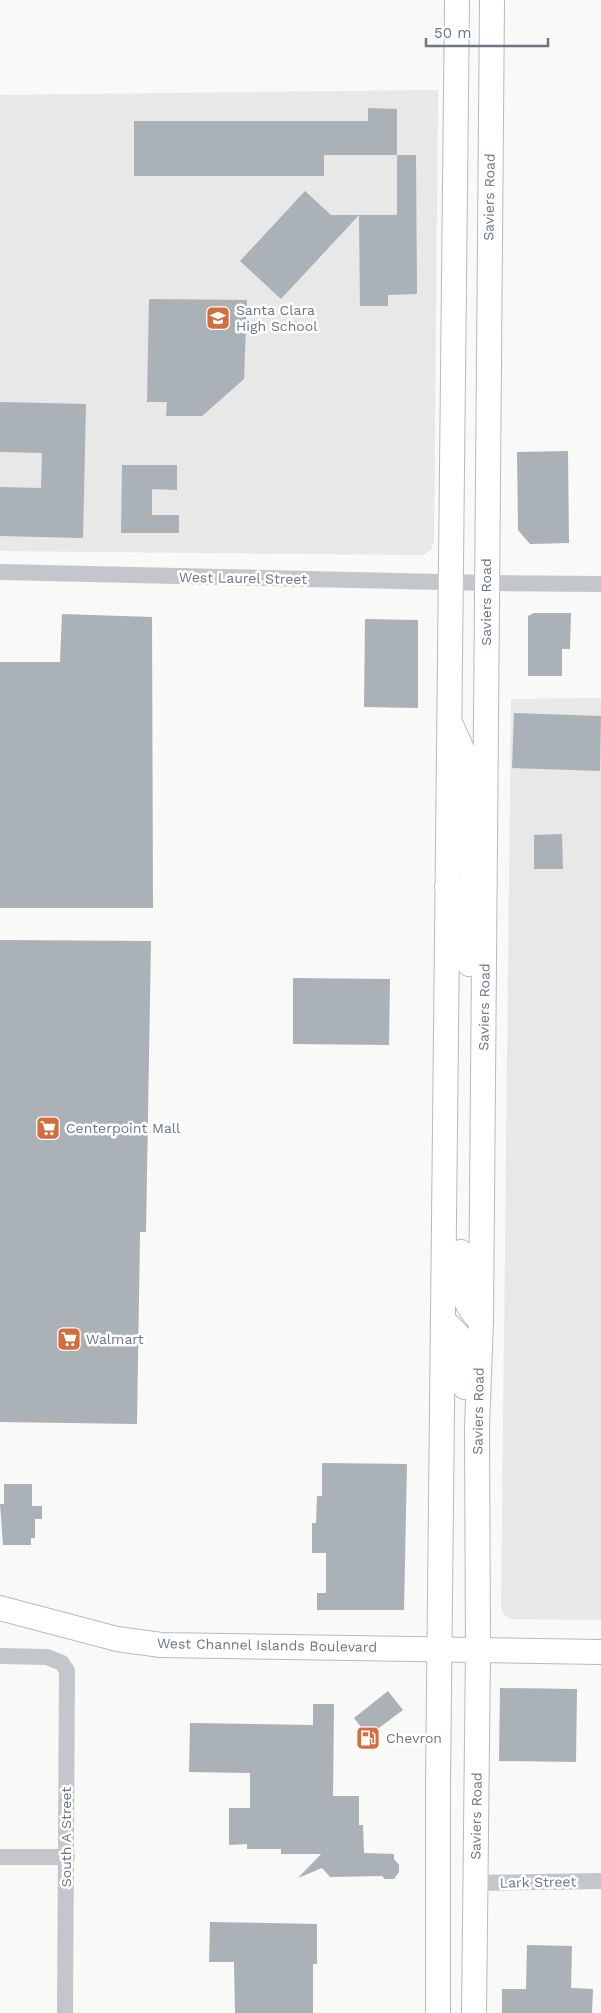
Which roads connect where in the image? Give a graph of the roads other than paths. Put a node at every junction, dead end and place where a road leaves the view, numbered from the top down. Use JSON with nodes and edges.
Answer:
{"nodes":[{"id":1,"x":457,"y":0,"type":"edge"},
{"id":2,"x":492,"y":0,"type":"edge"},
{"id":3,"x":0,"y":572,"type":"edge"},
{"id":4,"x":451,"y":582,"type":"junction"},
{"id":5,"x":486,"y":583,"type":"junction"},
{"id":6,"x":601,"y":584,"type":"edge"},
{"id":7,"x":449,"y":721,"type":"junction"},
{"id":8,"x":485,"y":886,"type":"junction"},
{"id":9,"x":447,"y":887,"type":"junction"},
{"id":10,"x":445,"y":1133,"type":"junction"},
{"id":11,"x":482,"y":1178,"type":"junction"},
{"id":12,"x":444,"y":1321,"type":"junction"},
{"id":13,"x":481,"y":1321,"type":"junction"},
{"id":14,"x":477,"y":1459,"type":"junction"},
{"id":15,"x":0,"y":1608,"type":"edge"},
{"id":16,"x":440,"y":1648,"type":"junction"},
{"id":17,"x":478,"y":1650,"type":"junction"},
{"id":18,"x":601,"y":1652,"type":"edge"},
{"id":19,"x":0,"y":1656,"type":"edge"},
{"id":20,"x":0,"y":1857,"type":"edge"},
{"id":21,"x":66,"y":1857,"type":"junction"},
{"id":22,"x":601,"y":1881,"type":"edge"},
{"id":23,"x":476,"y":1883,"type":"junction"},
{"id":24,"x":65,"y":2013,"type":"edge"},
{"id":25,"x":438,"y":2013,"type":"edge"},
{"id":26,"x":474,"y":2013,"type":"edge"}],
"edges":[{"from":1,"to":4,"type":"main road"},
{"from":2,"to":5,"type":"main road","name":"Saviers Road"},
{"from":3,"to":4,"type":"street","name":"West Laurel Street"},
{"from":4,"to":5,"type":"street","name":"West Laurel Street"},
{"from":4,"to":7,"type":"main road"},
{"from":5,"to":6,"type":"street","name":"West Laurel Street"},
{"from":5,"to":8,"type":"main road","name":"Saviers Road"},
{"from":7,"to":8,"type":"main road"},
{"from":7,"to":9,"type":"main road"},
{"from":8,"to":11,"type":"main road","name":"Saviers Road"},
{"from":9,"to":10,"type":"main road"},
{"from":9,"to":11,"type":"main road"},
{"from":10,"to":12,"type":"main road"},
{"from":10,"to":13,"type":"main road"},
{"from":11,"to":13,"type":"main road","name":"Saviers Road"},
{"from":12,"to":14,"type":"main road"},
{"from":12,"to":16,"type":"main road"},
{"from":13,"to":14,"type":"main road","name":"Saviers Road"},
{"from":14,"to":17,"type":"main road","name":"Saviers Road"},
{"from":15,"to":16,"type":"main road","name":"West Channel Islands Boulevard"},
{"from":16,"to":17,"type":"main road","name":"West Channel Islands Boulevard"},
{"from":16,"to":25,"type":"main road"},
{"from":17,"to":18,"type":"main road","name":"West Channel Islands Boulevard"},
{"from":17,"to":23,"type":"main road","name":"Saviers Road"},
{"from":19,"to":21,"type":"street","name":"South A Street"},
{"from":20,"to":21,"type":"street"},
{"from":21,"to":24,"type":"street","name":"South A Street"},
{"from":22,"to":23,"type":"street","name":"Lark Street"},
{"from":23,"to":26,"type":"main road","name":"Saviers Road"}]}
